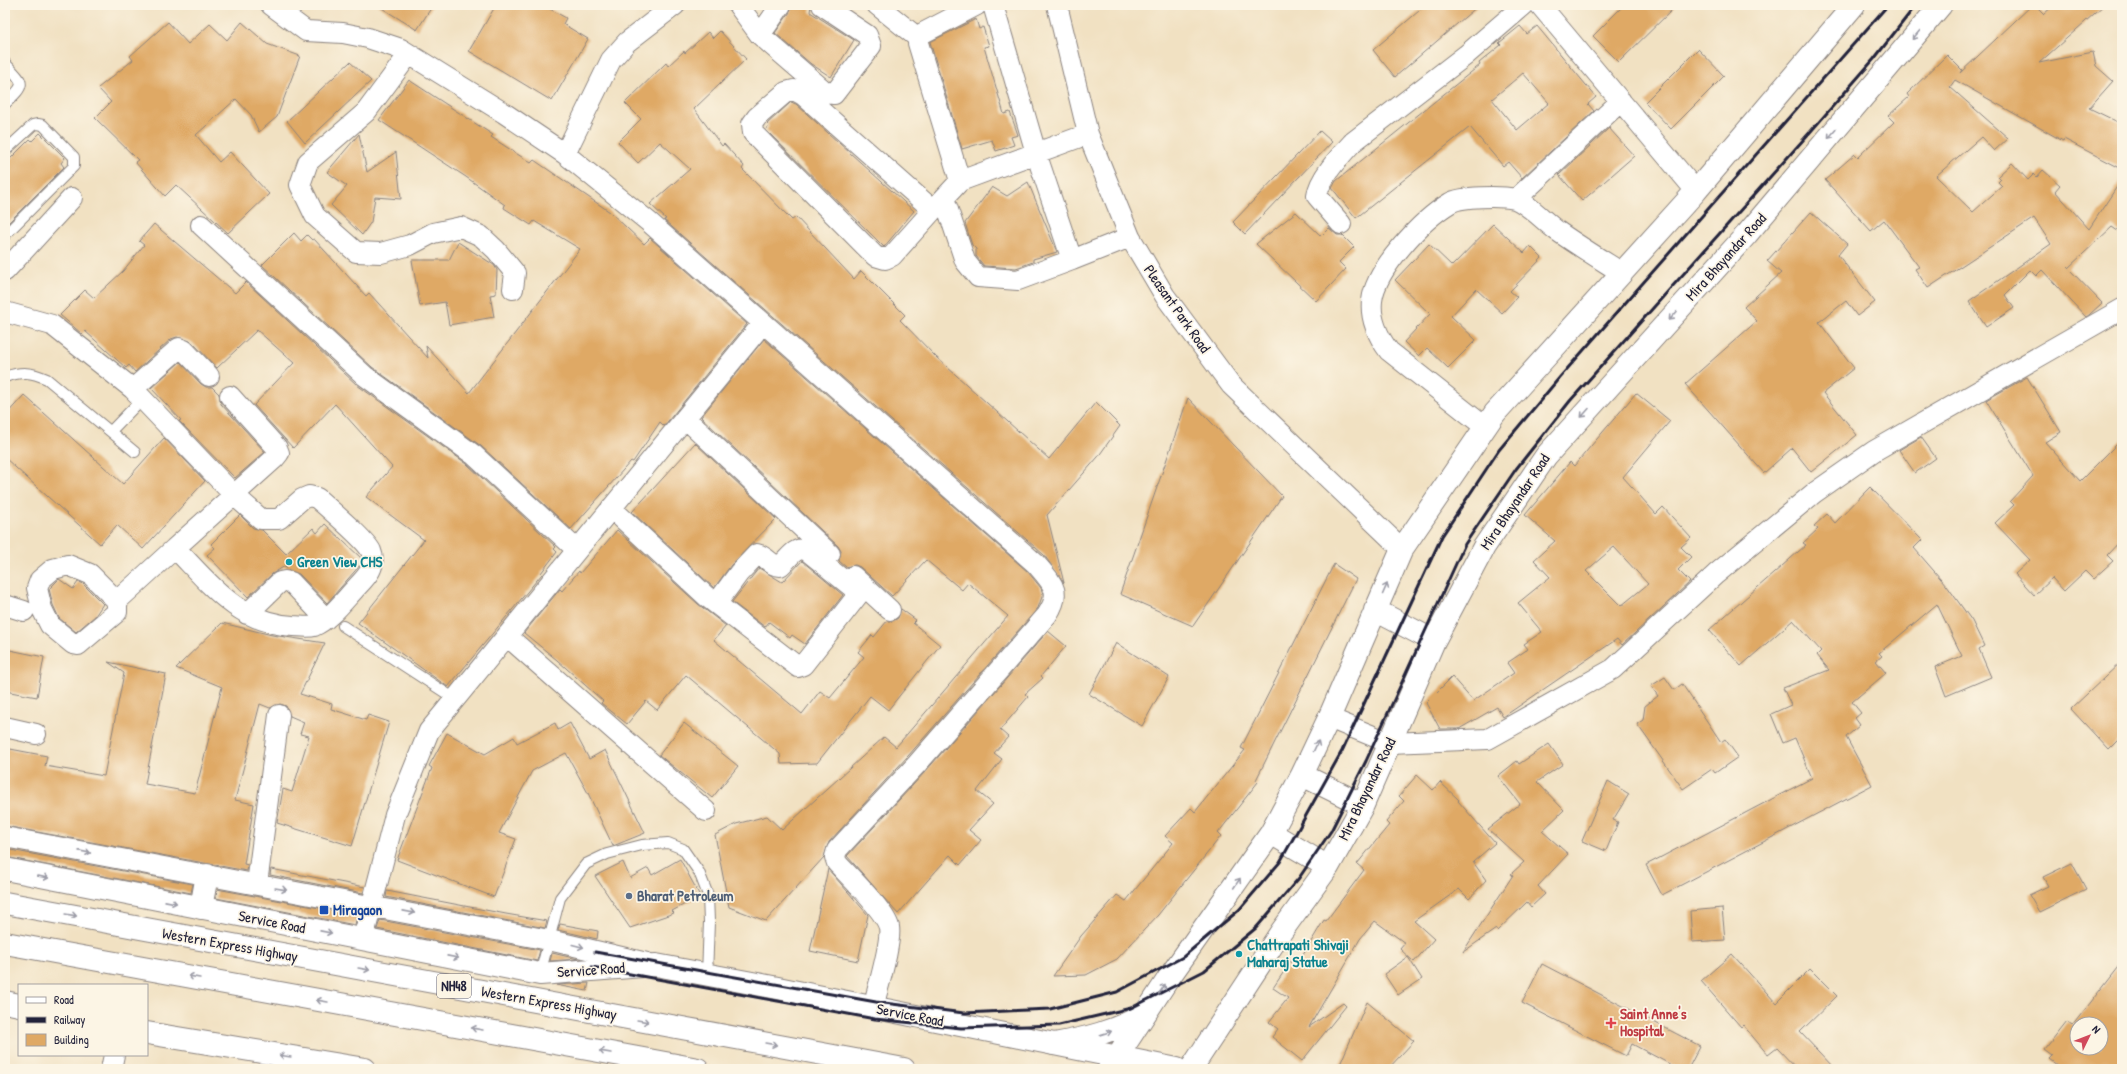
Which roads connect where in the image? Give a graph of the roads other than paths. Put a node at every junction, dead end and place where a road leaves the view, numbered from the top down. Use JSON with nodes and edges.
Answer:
{"nodes":[{"id":1,"x":271,"y":5,"type":"edge"},
{"id":2,"x":675,"y":5,"type":"edge"},
{"id":3,"x":738,"y":5,"type":"edge"},
{"id":4,"x":781,"y":5,"type":"edge"},
{"id":5,"x":822,"y":5,"type":"edge"},
{"id":6,"x":877,"y":5,"type":"edge"},
{"id":7,"x":977,"y":5,"type":"edge"},
{"id":8,"x":993,"y":5,"type":"edge"},
{"id":9,"x":1057,"y":5,"type":"edge"},
{"id":10,"x":1524,"y":5,"type":"edge"},
{"id":11,"x":1540,"y":5,"type":"edge"},
{"id":12,"x":1854,"y":5,"type":"edge"},
{"id":13,"x":1941,"y":5,"type":"edge"},
{"id":14,"x":760,"y":35,"type":"junction"},
{"id":15,"x":918,"y":38,"type":"junction"},
{"id":16,"x":409,"y":54,"type":"junction"},
{"id":17,"x":5,"y":62,"type":"edge"},
{"id":18,"x":1620,"y":101,"type":"junction"},
{"id":19,"x":5,"y":104,"type":"edge"},
{"id":20,"x":1088,"y":134,"type":"junction"},
{"id":21,"x":5,"y":151,"type":"edge"},
{"id":22,"x":1036,"y":153,"type":"junction"},
{"id":23,"x":565,"y":154,"type":"junction"},
{"id":24,"x":960,"y":181,"type":"junction"},
{"id":25,"x":1696,"y":191,"type":"junction"},
{"id":26,"x":72,"y":198,"type":"dead end"},
{"id":27,"x":1516,"y":199,"type":"junction"},
{"id":28,"x":938,"y":204,"type":"junction"},
{"id":29,"x":1341,"y":224,"type":"dead end"},
{"id":30,"x":201,"y":225,"type":"dead end"},
{"id":31,"x":5,"y":235,"type":"edge"},
{"id":32,"x":1130,"y":237,"type":"junction"},
{"id":33,"x":1072,"y":260,"type":"junction"},
{"id":34,"x":5,"y":270,"type":"edge"},
{"id":35,"x":1622,"y":273,"type":"junction"},
{"id":36,"x":513,"y":289,"type":"dead end"},
{"id":37,"x":2122,"y":309,"type":"edge"},
{"id":38,"x":5,"y":312,"type":"edge"},
{"id":39,"x":763,"y":323,"type":"junction"},
{"id":40,"x":5,"y":376,"type":"edge"},
{"id":41,"x":209,"y":376,"type":"dead end"},
{"id":42,"x":137,"y":394,"type":"junction"},
{"id":43,"x":230,"y":396,"type":"dead end"},
{"id":44,"x":685,"y":418,"type":"junction"},
{"id":45,"x":1485,"y":427,"type":"junction"},
{"id":46,"x":110,"y":431,"type":"junction"},
{"id":47,"x":135,"y":452,"type":"dead end"},
{"id":48,"x":234,"y":495,"type":"junction"},
{"id":49,"x":610,"y":508,"type":"junction"},
{"id":50,"x":175,"y":548,"type":"junction"},
{"id":51,"x":1402,"y":549,"type":"junction"},
{"id":52,"x":577,"y":550,"type":"junction"},
{"id":53,"x":117,"y":602,"type":"dead end"},
{"id":54,"x":716,"y":604,"type":"junction"},
{"id":55,"x":5,"y":605,"type":"edge"},
{"id":56,"x":890,"y":610,"type":"dead end"},
{"id":57,"x":1375,"y":610,"type":"junction"},
{"id":58,"x":24,"y":611,"type":"dead end"},
{"id":59,"x":247,"y":614,"type":"junction"},
{"id":60,"x":335,"y":622,"type":"junction"},
{"id":61,"x":507,"y":636,"type":"junction"},
{"id":62,"x":1434,"y":642,"type":"junction"},
{"id":63,"x":455,"y":699,"type":"junction"},
{"id":64,"x":279,"y":715,"type":"dead end"},
{"id":65,"x":1329,"y":718,"type":"junction"},
{"id":66,"x":5,"y":726,"type":"edge"},
{"id":67,"x":36,"y":734,"type":"dead end"},
{"id":68,"x":1390,"y":743,"type":"junction"},
{"id":69,"x":1302,"y":775,"type":"junction"},
{"id":70,"x":1363,"y":805,"type":"junction"},
{"id":71,"x":706,"y":811,"type":"dead end"},
{"id":72,"x":1271,"y":833,"type":"junction"},
{"id":73,"x":5,"y":837,"type":"edge"},
{"id":74,"x":1328,"y":867,"type":"junction"},
{"id":75,"x":5,"y":869,"type":"edge"},
{"id":76,"x":207,"y":875,"type":"junction"},
{"id":77,"x":257,"y":884,"type":"junction"},
{"id":78,"x":5,"y":903,"type":"edge"},
{"id":79,"x":372,"y":905,"type":"junction"},
{"id":80,"x":201,"y":908,"type":"junction"},
{"id":81,"x":363,"y":939,"type":"junction"},
{"id":82,"x":549,"y":940,"type":"junction"},
{"id":83,"x":5,"y":943,"type":"edge"},
{"id":84,"x":656,"y":965,"type":"junction"},
{"id":85,"x":540,"y":974,"type":"junction"},
{"id":86,"x":707,"y":975,"type":"junction"},
{"id":87,"x":5,"y":1002,"type":"edge"},
{"id":88,"x":18,"y":1005,"type":"edge"},
{"id":89,"x":873,"y":1008,"type":"junction"},
{"id":90,"x":1145,"y":1014,"type":"junction"},
{"id":91,"x":148,"y":1033,"type":"edge"},
{"id":92,"x":1054,"y":1044,"type":"junction"},
{"id":93,"x":114,"y":1056,"type":"edge"},
{"id":94,"x":1113,"y":1063,"type":"edge"},
{"id":95,"x":324,"y":1066,"type":"edge"},
{"id":96,"x":111,"y":1069,"type":"edge"},
{"id":97,"x":365,"y":1069,"type":"edge"},
{"id":98,"x":698,"y":1069,"type":"edge"},
{"id":99,"x":904,"y":1069,"type":"edge"},
{"id":100,"x":1177,"y":1069,"type":"edge"},
{"id":101,"x":1191,"y":1069,"type":"edge"}],
"edges":[{"from":1,"to":16,"type":"street"},
{"from":2,"to":23,"type":"street"},
{"from":3,"to":14,"type":"street"},
{"from":4,"to":14,"type":"street"},
{"from":5,"to":14,"type":"street"},
{"from":6,"to":15,"type":"street"},
{"from":7,"to":15,"type":"street"},
{"from":8,"to":22,"type":"street"},
{"from":9,"to":20,"type":"street","name":"Pleasant Park Road"},
{"from":10,"to":29,"type":"street"},
{"from":11,"to":18,"type":"street"},
{"from":12,"to":25,"type":"main road"},
{"from":13,"to":62,"type":"main road","name":"Mira Bhayandar Road","one_way":true},
{"from":15,"to":24,"type":"street"},
{"from":16,"to":23,"type":"street"},
{"from":16,"to":36,"type":"street"},
{"from":17,"to":19,"type":"lane"},
{"from":18,"to":25,"type":"street"},
{"from":18,"to":27,"type":"street"},
{"from":20,"to":22,"type":"street"},
{"from":20,"to":32,"type":"street","name":"Pleasant Park Road"},
{"from":21,"to":31,"type":"lane"},
{"from":22,"to":24,"type":"street"},
{"from":22,"to":33,"type":"street"},
{"from":23,"to":39,"type":"street"},
{"from":24,"to":28,"type":"street"},
{"from":25,"to":35,"type":"main road"},
{"from":26,"to":34,"type":"street"},
{"from":27,"to":35,"type":"street"},
{"from":27,"to":45,"type":"street"},
{"from":28,"to":28,"type":"street"},
{"from":28,"to":33,"type":"street"},
{"from":30,"to":52,"type":"street"},
{"from":32,"to":33,"type":"street"},
{"from":32,"to":51,"type":"street","name":"Pleasant Park Road"},
{"from":35,"to":45,"type":"main road"},
{"from":37,"to":68,"type":"street"},
{"from":38,"to":42,"type":"street"},
{"from":39,"to":44,"type":"street"},
{"from":39,"to":89,"type":"street"},
{"from":40,"to":46,"type":"lane"},
{"from":41,"to":42,"type":"street"},
{"from":42,"to":46,"type":"lane"},
{"from":42,"to":48,"type":"street"},
{"from":43,"to":48,"type":"street"},
{"from":44,"to":49,"type":"street"},
{"from":44,"to":56,"type":"street"},
{"from":45,"to":51,"type":"main road"},
{"from":46,"to":47,"type":"lane"},
{"from":48,"to":50,"type":"street"},
{"from":48,"to":60,"type":"street"},
{"from":49,"to":52,"type":"street"},
{"from":49,"to":54,"type":"street"},
{"from":50,"to":53,"type":"street"},
{"from":50,"to":59,"type":"street"},
{"from":57,"to":51,"type":"main road","one_way":true},
{"from":52,"to":61,"type":"street"},
{"from":54,"to":54,"type":"street"},
{"from":55,"to":58,"type":"street"},
{"from":57,"to":62,"type":"main road"},
{"from":57,"to":65,"type":"main road"},
{"from":59,"to":60,"type":"street"},
{"from":59,"to":60,"type":"street"},
{"from":60,"to":63,"type":"lane"},
{"from":61,"to":63,"type":"street"},
{"from":61,"to":71,"type":"street"},
{"from":62,"to":68,"type":"main road","name":"Mira Bhayandar Road"},
{"from":63,"to":79,"type":"street"},
{"from":64,"to":77,"type":"street"},
{"from":65,"to":68,"type":"street"},
{"from":69,"to":65,"type":"main road","one_way":true},
{"from":66,"to":67,"type":"street"},
{"from":68,"to":70,"type":"main road","name":"Mira Bhayandar Road"},
{"from":69,"to":70,"type":"main road"},
{"from":69,"to":72,"type":"main road"},
{"from":70,"to":74,"type":"main road","name":"Mira Bhayandar Road"},
{"from":72,"to":74,"type":"main road"},
{"from":90,"to":72,"type":"main road","one_way":true},
{"from":73,"to":76,"type":"street","one_way":true},
{"from":74,"to":101,"type":"main road","name":"Mira Bhayandar Road"},
{"from":75,"to":80,"type":"main road","name":"Service Road","one_way":true},
{"from":76,"to":77,"type":"street"},
{"from":76,"to":80,"type":"main road"},
{"from":77,"to":79,"type":"street","one_way":true},
{"from":78,"to":99,"type":"main road","name":"Western Express Highway","number":"NH48","one_way":true},
{"from":79,"to":81,"type":"street"},
{"from":79,"to":82,"type":"street","one_way":true},
{"from":80,"to":81,"type":"main road","name":"Service Road","one_way":true},
{"from":81,"to":85,"type":"main road","name":"Service Road","one_way":true},
{"from":82,"to":84,"type":"street","one_way":true},
{"from":82,"to":85,"type":"lane"},
{"from":82,"to":86,"type":"lane"},
{"from":98,"to":83,"type":"main road","one_way":true},
{"from":84,"to":85,"type":"main road","name":"Service Road"},
{"from":84,"to":86,"type":"main road","name":"Service Road"},
{"from":86,"to":89,"type":"main road","name":"Service Road"},
{"from":87,"to":88,"type":"main road"},
{"from":89,"to":92,"type":"main road","name":"Service Road"},
{"from":92,"to":90,"type":"main road","one_way":true},
{"from":90,"to":94,"type":"main road"},
{"from":95,"to":91,"type":"main road","one_way":true},
{"from":92,"to":94,"type":"main road","name":"Service Road"},
{"from":93,"to":96,"type":"street"},
{"from":94,"to":100,"type":"main road","name":"Service Road"},
{"from":95,"to":97,"type":"main road"}]}
